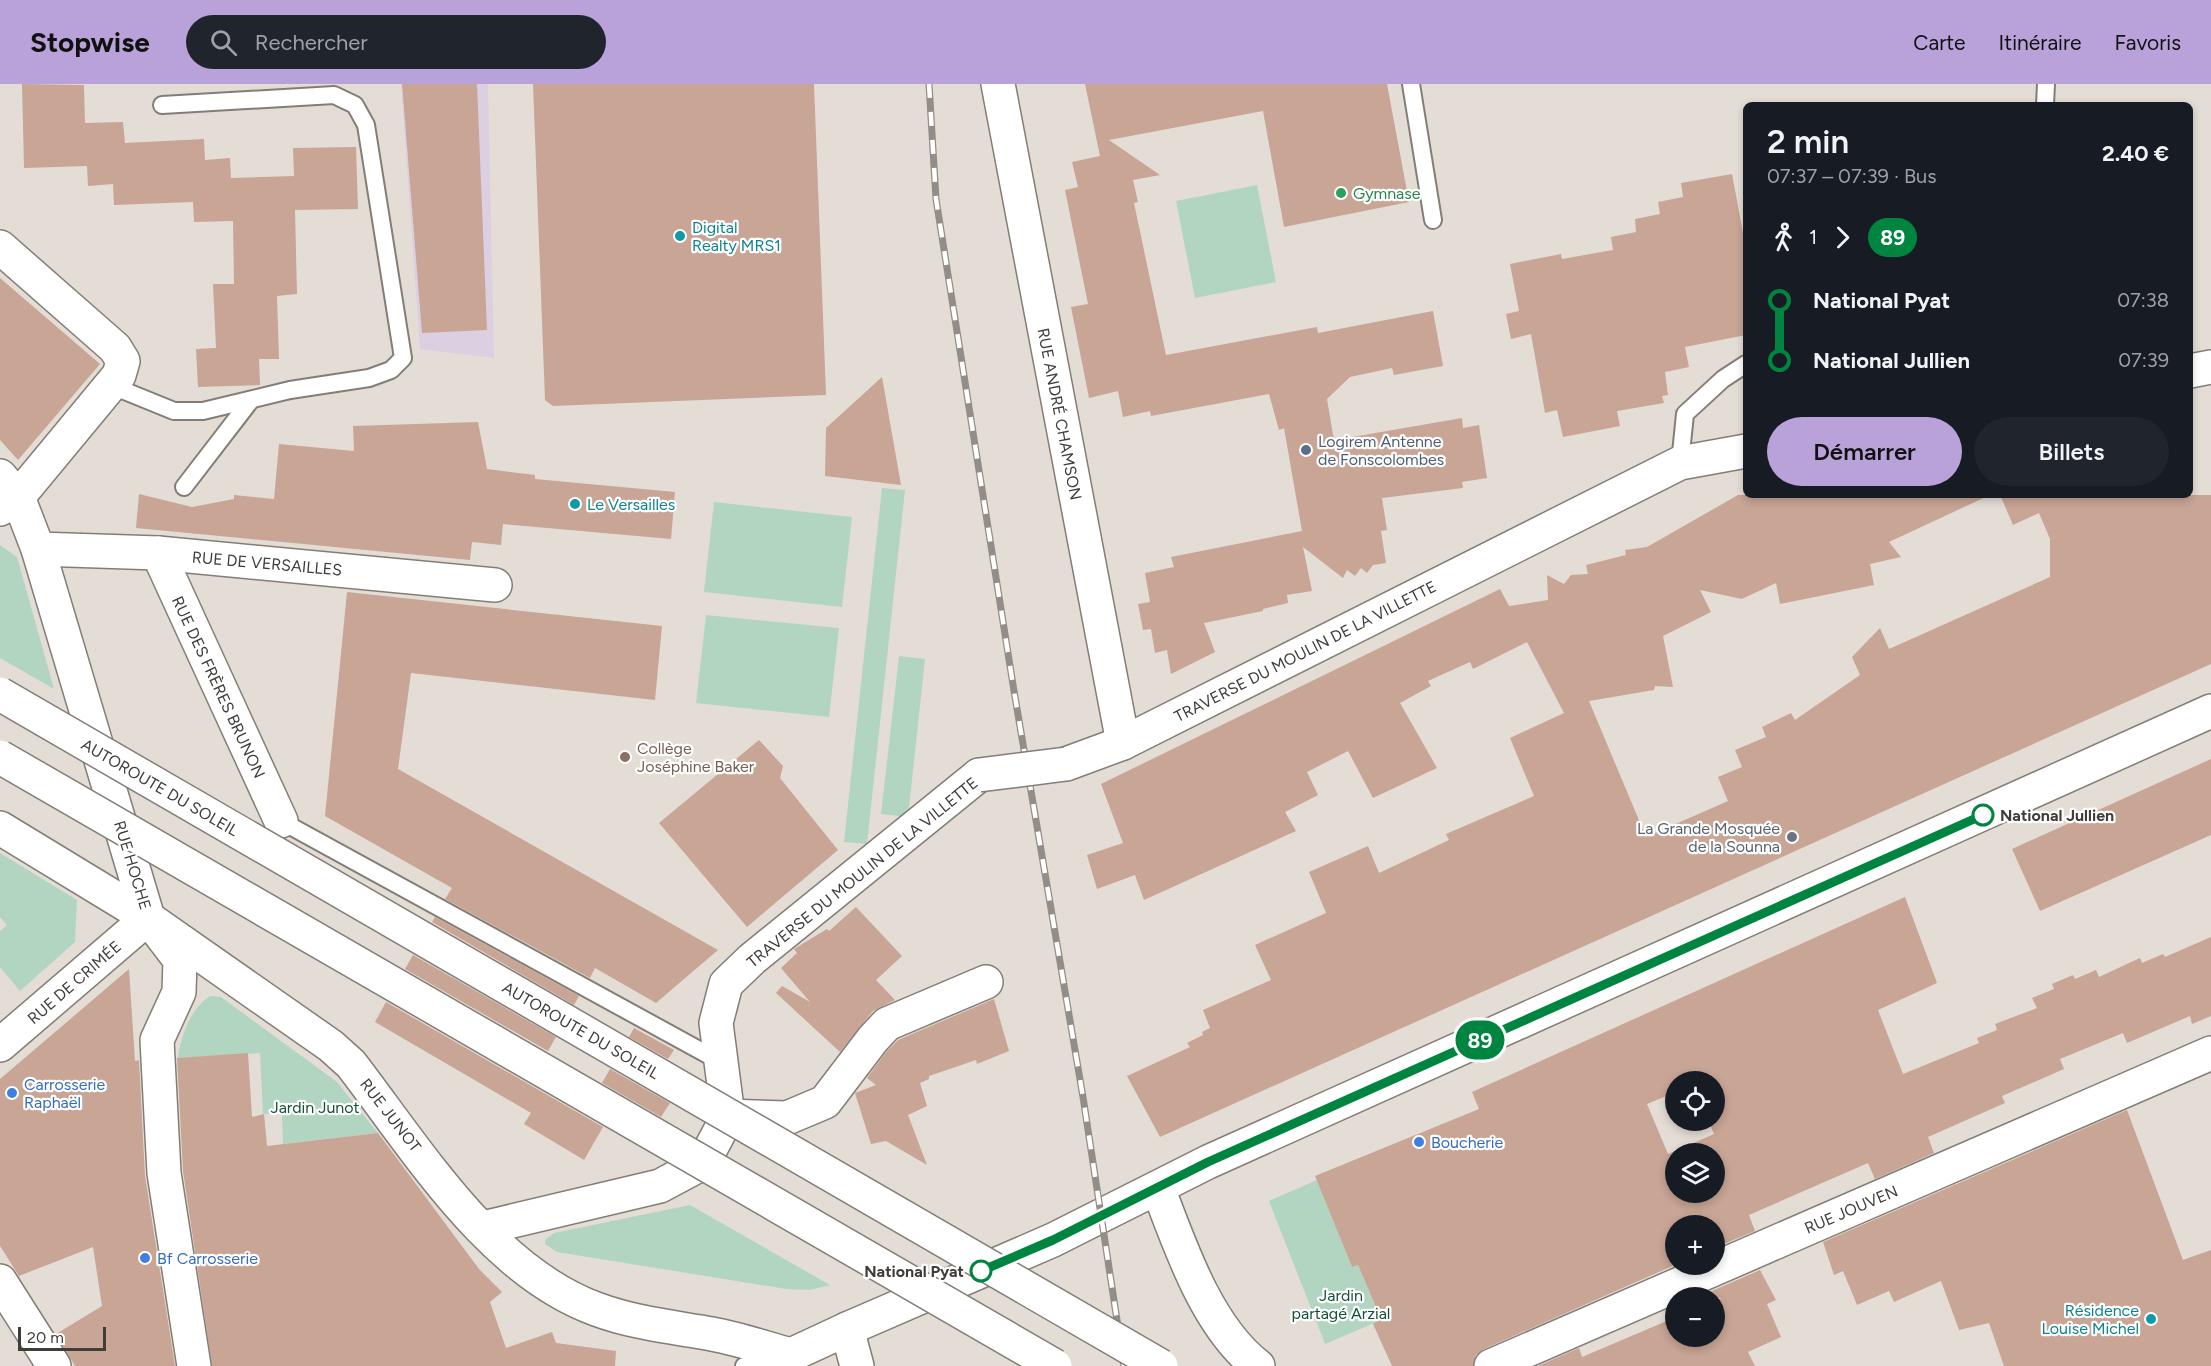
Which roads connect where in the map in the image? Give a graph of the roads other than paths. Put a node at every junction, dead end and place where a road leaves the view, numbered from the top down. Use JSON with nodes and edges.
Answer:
{"nodes":[{"id":1,"x":998,"y":84,"type":"edge"},
{"id":2,"x":1411,"y":84,"type":"edge"},
{"id":3,"x":2046,"y":84,"type":"edge"},
{"id":4,"x":2045,"y":102,"type":"edge"},
{"id":5,"x":162,"y":105,"type":"dead end"},
{"id":6,"x":1433,"y":220,"type":"dead end"},
{"id":7,"x":0,"y":247,"type":"edge"},
{"id":8,"x":1743,"y":366,"type":"edge"},
{"id":9,"x":2211,"y":367,"type":"edge"},
{"id":10,"x":2193,"y":370,"type":"edge"},
{"id":11,"x":110,"y":385,"type":"junction"},
{"id":12,"x":251,"y":400,"type":"junction"},
{"id":13,"x":1743,"y":452,"type":"edge"},
{"id":14,"x":1680,"y":463,"type":"junction"},
{"id":15,"x":184,"y":487,"type":"dead end"},
{"id":16,"x":6,"y":494,"type":"edge"},
{"id":17,"x":38,"y":549,"type":"junction"},
{"id":18,"x":158,"y":553,"type":"junction"},
{"id":19,"x":495,"y":585,"type":"dead end"},
{"id":20,"x":0,"y":694,"type":"edge"},
{"id":21,"x":2211,"y":711,"type":"edge"},
{"id":22,"x":1123,"y":743,"type":"junction"},
{"id":23,"x":0,"y":757,"type":"edge"},
{"id":24,"x":281,"y":821,"type":"joint"},
{"id":25,"x":0,"y":828,"type":"edge"},
{"id":26,"x":148,"y":918,"type":"junction"},
{"id":27,"x":987,"y":982,"type":"dead end"},
{"id":28,"x":0,"y":1045,"type":"edge"},
{"id":29,"x":2211,"y":1053,"type":"edge"},
{"id":30,"x":721,"y":1062,"type":"junction"},
{"id":31,"x":728,"y":1116,"type":"junction"},
{"id":32,"x":1158,"y":1188,"type":"junction"},
{"id":33,"x":483,"y":1228,"type":"junction"},
{"id":34,"x":0,"y":1281,"type":"edge"},
{"id":35,"x":847,"y":1329,"type":"junction"},
{"id":36,"x":784,"y":1361,"type":"edge"},
{"id":37,"x":54,"y":1366,"type":"edge"},
{"id":38,"x":194,"y":1366,"type":"edge"},
{"id":39,"x":744,"y":1366,"type":"edge"},
{"id":40,"x":857,"y":1366,"type":"edge"},
{"id":41,"x":1055,"y":1366,"type":"edge"},
{"id":42,"x":1161,"y":1366,"type":"edge"},
{"id":43,"x":1258,"y":1366,"type":"edge"},
{"id":44,"x":1491,"y":1366,"type":"edge"}],
"edges":[{"from":1,"to":22,"type":"main road","name":"RUE ANDRÉ CHAMSON"},
{"from":2,"to":6,"type":"lane"},
{"from":3,"to":4,"type":"lane"},
{"from":5,"to":12,"type":"lane"},
{"from":7,"to":11,"type":"main road"},
{"from":8,"to":14,"type":"lane"},
{"from":9,"to":10,"type":"main road"},
{"from":11,"to":12,"type":"lane"},
{"from":11,"to":16,"type":"main road"},
{"from":12,"to":15,"type":"lane"},
{"from":13,"to":14,"type":"main road","name":"TRAVERSE DU MOULIN DE LA VILLETTE"},
{"from":14,"to":22,"type":"main road","name":"TRAVERSE DU MOULIN DE LA VILLETTE"},
{"from":16,"to":17,"type":"main road","name":"RUE HOCHE"},
{"from":17,"to":18,"type":"main road","name":"RUE DE VERSAILLES"},
{"from":17,"to":26,"type":"main road","name":"RUE HOCHE"},
{"from":18,"to":19,"type":"main road","name":"RUE DE VERSAILLES"},
{"from":18,"to":24,"type":"main road","name":"RUE DES FRÈRES BRUNON"},
{"from":20,"to":42,"type":"main road","name":"AUTOROUTE DU SOLEIL","bridge":true},
{"from":21,"to":32,"type":"main road"},
{"from":22,"to":30,"type":"main road","name":"TRAVERSE DU MOULIN DE LA VILLETTE","bridge":true},
{"from":23,"to":41,"type":"main road","bridge":true},
{"from":24,"to":30,"type":"lane"},
{"from":25,"to":26,"type":"main road","name":"RUE JUNOT"},
{"from":26,"to":28,"type":"main road","name":"RUE DE CRIMÉE"},
{"from":26,"to":33,"type":"main road","name":"RUE JUNOT"},
{"from":26,"to":38,"type":"main road","name":"RUE HOCHE"},
{"from":27,"to":31,"type":"main road"},
{"from":29,"to":44,"type":"main road","name":"RUE JOUVEN"},
{"from":30,"to":31,"type":"main road","name":"TRAVERSE DU MOULIN DE LA VILLETTE"},
{"from":31,"to":33,"type":"main road"},
{"from":32,"to":35,"type":"main road"},
{"from":32,"to":43,"type":"main road"},
{"from":33,"to":36,"type":"main road","name":"RUE JUNOT"},
{"from":34,"to":37,"type":"main road"},
{"from":35,"to":36,"type":"main road"},
{"from":35,"to":40,"type":"main road"},
{"from":36,"to":39,"type":"lane"}]}
